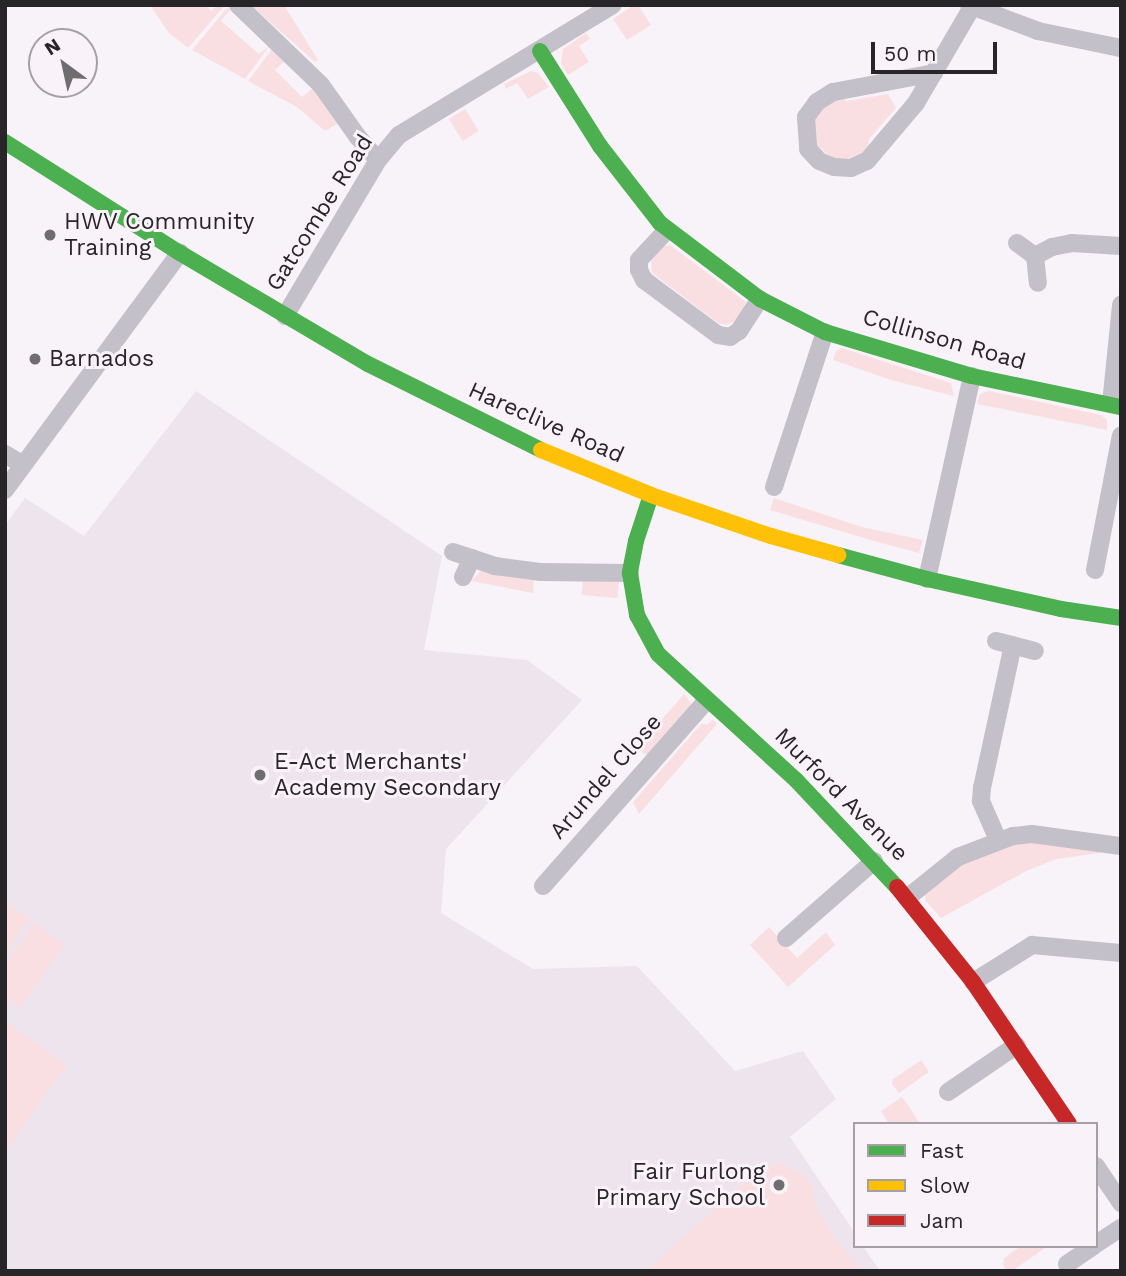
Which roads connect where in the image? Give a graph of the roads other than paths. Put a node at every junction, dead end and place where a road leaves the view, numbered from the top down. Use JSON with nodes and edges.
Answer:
{"nodes":[{"id":1,"x":238,"y":5,"type":"edge"},
{"id":2,"x":612,"y":5,"type":"edge"},
{"id":3,"x":971,"y":6,"type":"edge"},
{"id":4,"x":1121,"y":48,"type":"edge"},
{"id":5,"x":540,"y":51,"type":"junction"},
{"id":6,"x":933,"y":72,"type":"junction"},
{"id":7,"x":5,"y":142,"type":"edge"},
{"id":8,"x":378,"y":160,"type":"junction"},
{"id":9,"x":667,"y":230,"type":"junction"},
{"id":10,"x":1017,"y":243,"type":"dead end"},
{"id":11,"x":1121,"y":246,"type":"edge"},
{"id":12,"x":180,"y":253,"type":"junction"},
{"id":13,"x":1035,"y":256,"type":"junction"},
{"id":14,"x":1038,"y":283,"type":"dead end"},
{"id":15,"x":760,"y":299,"type":"junction"},
{"id":16,"x":1121,"y":305,"type":"edge"},
{"id":17,"x":285,"y":316,"type":"junction"},
{"id":18,"x":825,"y":332,"type":"junction"},
{"id":19,"x":972,"y":376,"type":"junction"},
{"id":20,"x":1116,"y":406,"type":"edge"},
{"id":21,"x":1121,"y":435,"type":"edge"},
{"id":22,"x":5,"y":454,"type":"edge"},
{"id":23,"x":23,"y":466,"type":"junction"},
{"id":24,"x":774,"y":487,"type":"dead end"},
{"id":25,"x":5,"y":490,"type":"edge"},
{"id":26,"x":651,"y":495,"type":"junction"},
{"id":27,"x":453,"y":552,"type":"dead end"},
{"id":28,"x":472,"y":558,"type":"junction"},
{"id":29,"x":1096,"y":570,"type":"dead end"},
{"id":30,"x":630,"y":573,"type":"junction"},
{"id":31,"x":463,"y":577,"type":"dead end"},
{"id":32,"x":928,"y":579,"type":"junction"},
{"id":33,"x":1121,"y":618,"type":"edge"},
{"id":34,"x":1035,"y":651,"type":"dead end"},
{"id":35,"x":706,"y":700,"type":"junction"},
{"id":36,"x":998,"y":840,"type":"junction"},
{"id":37,"x":1121,"y":846,"type":"edge"},
{"id":38,"x":874,"y":861,"type":"junction"},
{"id":39,"x":543,"y":886,"type":"dead end"},
{"id":40,"x":907,"y":898,"type":"junction"},
{"id":41,"x":786,"y":938,"type":"dead end"},
{"id":42,"x":1121,"y":953,"type":"edge"},
{"id":43,"x":972,"y":982,"type":"junction"},
{"id":44,"x":1017,"y":1045,"type":"junction"},
{"id":45,"x":948,"y":1092,"type":"dead end"},
{"id":46,"x":1068,"y":1122,"type":"edge"},
{"id":47,"x":1098,"y":1169,"type":"edge"},
{"id":48,"x":1121,"y":1202,"type":"edge"},
{"id":49,"x":1121,"y":1228,"type":"edge"},
{"id":50,"x":1098,"y":1243,"type":"edge"},
{"id":51,"x":1091,"y":1248,"type":"edge"},
{"id":52,"x":1067,"y":1264,"type":"dead end"}],
"edges":[{"from":1,"to":8,"type":"street"},
{"from":2,"to":5,"type":"street","name":"Gatcombe Road"},
{"from":3,"to":4,"type":"street"},
{"from":3,"to":6,"type":"street"},
{"from":5,"to":8,"type":"street","name":"Gatcombe Road"},
{"from":5,"to":9,"type":"street","name":"Collinson Road"},
{"from":6,"to":6,"type":"street"},
{"from":7,"to":12,"type":"street","name":"Hareclive Road"},
{"from":8,"to":17,"type":"street","name":"Gatcombe Road"},
{"from":9,"to":15,"type":"street","name":"Collinson Road"},
{"from":9,"to":15,"type":"street"},
{"from":10,"to":13,"type":"street"},
{"from":11,"to":13,"type":"street"},
{"from":12,"to":17,"type":"street","name":"Hareclive Road"},
{"from":12,"to":23,"type":"street"},
{"from":13,"to":14,"type":"street"},
{"from":15,"to":18,"type":"street","name":"Collinson Road"},
{"from":16,"to":20,"type":"street"},
{"from":17,"to":26,"type":"street","name":"Hareclive Road"},
{"from":18,"to":19,"type":"street","name":"Collinson Road"},
{"from":18,"to":24,"type":"street"},
{"from":19,"to":20,"type":"street","name":"Collinson Road"},
{"from":19,"to":32,"type":"street"},
{"from":21,"to":29,"type":"street"},
{"from":22,"to":23,"type":"street"},
{"from":23,"to":25,"type":"street"},
{"from":26,"to":30,"type":"street","name":"Murford Avenue"},
{"from":26,"to":32,"type":"street","name":"Hareclive Road"},
{"from":27,"to":28,"type":"street"},
{"from":28,"to":30,"type":"street"},
{"from":28,"to":31,"type":"street"},
{"from":30,"to":35,"type":"street","name":"Murford Avenue"},
{"from":32,"to":33,"type":"street","name":"Hareclive Road"},
{"from":34,"to":36,"type":"street"},
{"from":35,"to":38,"type":"street","name":"Murford Avenue"},
{"from":35,"to":39,"type":"street","name":"Arundel Close"},
{"from":36,"to":37,"type":"street"},
{"from":36,"to":40,"type":"street"},
{"from":38,"to":40,"type":"street","name":"Murford Avenue"},
{"from":38,"to":41,"type":"street"},
{"from":40,"to":43,"type":"street","name":"Murford Avenue"},
{"from":42,"to":43,"type":"street"},
{"from":43,"to":44,"type":"street","name":"Murford Avenue"},
{"from":44,"to":45,"type":"street"},
{"from":44,"to":46,"type":"street","name":"Murford Avenue"},
{"from":47,"to":48,"type":"street"},
{"from":49,"to":50,"type":"street"},
{"from":51,"to":52,"type":"street"}]}
